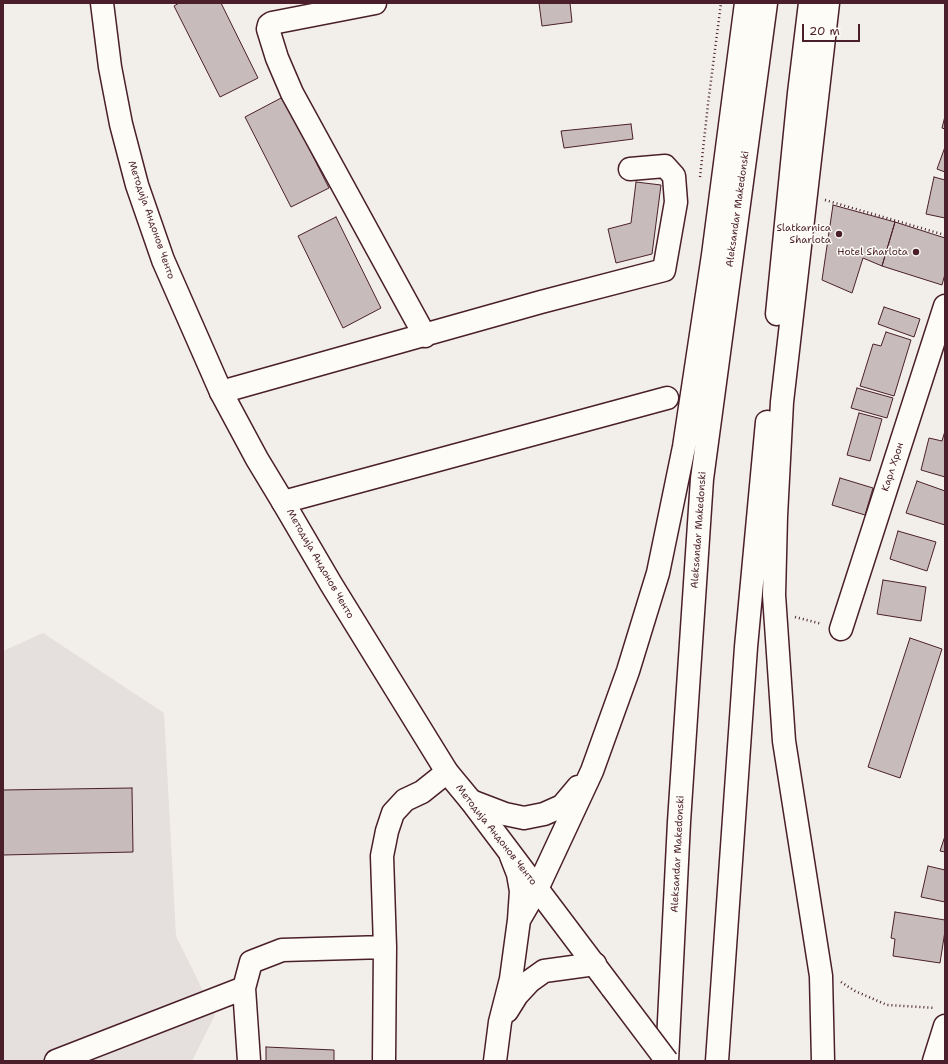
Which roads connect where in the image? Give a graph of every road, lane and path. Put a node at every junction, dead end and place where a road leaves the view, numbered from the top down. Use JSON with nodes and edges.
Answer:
{"nodes":[{"id":1,"x":102,"y":3,"type":"edge"},
{"id":2,"x":375,"y":3,"type":"edge"},
{"id":3,"x":746,"y":3,"type":"edge"},
{"id":4,"x":766,"y":3,"type":"edge"},
{"id":5,"x":810,"y":3,"type":"edge"},
{"id":6,"x":828,"y":3,"type":"edge"},
{"id":7,"x":630,"y":168,"type":"dead end"},
{"id":8,"x":822,"y":206,"type":"dead end"},
{"id":9,"x":945,"y":235,"type":"edge"},
{"id":10,"x":945,"y":306,"type":"edge"},
{"id":11,"x":425,"y":336,"type":"junction"},
{"id":12,"x":221,"y":392,"type":"junction"},
{"id":13,"x":668,"y":398,"type":"dead end"},
{"id":14,"x":283,"y":502,"type":"junction"},
{"id":15,"x":790,"y":616,"type":"dead end"},
{"id":16,"x":842,"y":629,"type":"joint"},
{"id":17,"x":592,"y":771,"type":"junction"},
{"id":18,"x":447,"y":772,"type":"junction"},
{"id":19,"x":471,"y":801,"type":"junction"},
{"id":20,"x":509,"y":853,"type":"junction"},
{"id":21,"x":537,"y":889,"type":"junction"},
{"id":22,"x":519,"y":920,"type":"junction"},
{"id":23,"x":385,"y":947,"type":"junction"},
{"id":24,"x":595,"y":964,"type":"junction"},
{"id":25,"x":839,"y":980,"type":"dead end"},
{"id":26,"x":244,"y":988,"type":"junction"},
{"id":27,"x":943,"y":1017,"type":"edge"},
{"id":28,"x":500,"y":1022,"type":"junction"},
{"id":29,"x":56,"y":1061,"type":"edge"},
{"id":30,"x":249,"y":1061,"type":"edge"},
{"id":31,"x":384,"y":1061,"type":"edge"},
{"id":32,"x":495,"y":1061,"type":"edge"},
{"id":33,"x":667,"y":1061,"type":"edge"},
{"id":34,"x":717,"y":1061,"type":"edge"},
{"id":35,"x":823,"y":1061,"type":"edge"},
{"id":36,"x":934,"y":1061,"type":"edge"}],
"edges":[{"from":1,"to":12,"type":"street","name":"Методија Андонов Ченто"},
{"from":2,"to":11,"type":"street"},
{"from":3,"to":17,"type":"street"},
{"from":4,"to":33,"type":"street","name":"Aleksandar Makedonski"},
{"from":5,"to":34,"type":"street"},
{"from":6,"to":35,"type":"street"},
{"from":7,"to":11,"type":"street"},
{"from":8,"to":9,"type":"path"},
{"from":10,"to":16,"type":"street","name":"Карл Хрон"},
{"from":11,"to":12,"type":"street"},
{"from":12,"to":14,"type":"street","name":"Методија Андонов Ченто"},
{"from":13,"to":14,"type":"street"},
{"from":14,"to":18,"type":"street","name":"Методија Андонов Ченто"},
{"from":15,"to":16,"type":"path"},
{"from":17,"to":19,"type":"street"},
{"from":17,"to":21,"type":"street"},
{"from":18,"to":19,"type":"street","name":"Методија Андонов Ченто"},
{"from":18,"to":23,"type":"street"},
{"from":19,"to":20,"type":"street","name":"Методија Андонов Ченто"},
{"from":20,"to":21,"type":"street","name":"Методија Андонов Ченто"},
{"from":20,"to":22,"type":"street"},
{"from":21,"to":22,"type":"street"},
{"from":21,"to":24,"type":"street","name":"Методија Андонов Ченто"},
{"from":22,"to":28,"type":"street"},
{"from":23,"to":26,"type":"street"},
{"from":23,"to":31,"type":"street"},
{"from":24,"to":28,"type":"street"},
{"from":24,"to":33,"type":"street","name":"Методија Андонов Ченто","bridge":true},
{"from":25,"to":27,"type":"path"},
{"from":26,"to":29,"type":"street"},
{"from":26,"to":30,"type":"street"},
{"from":27,"to":36,"type":"street"},
{"from":28,"to":32,"type":"street"}]}
